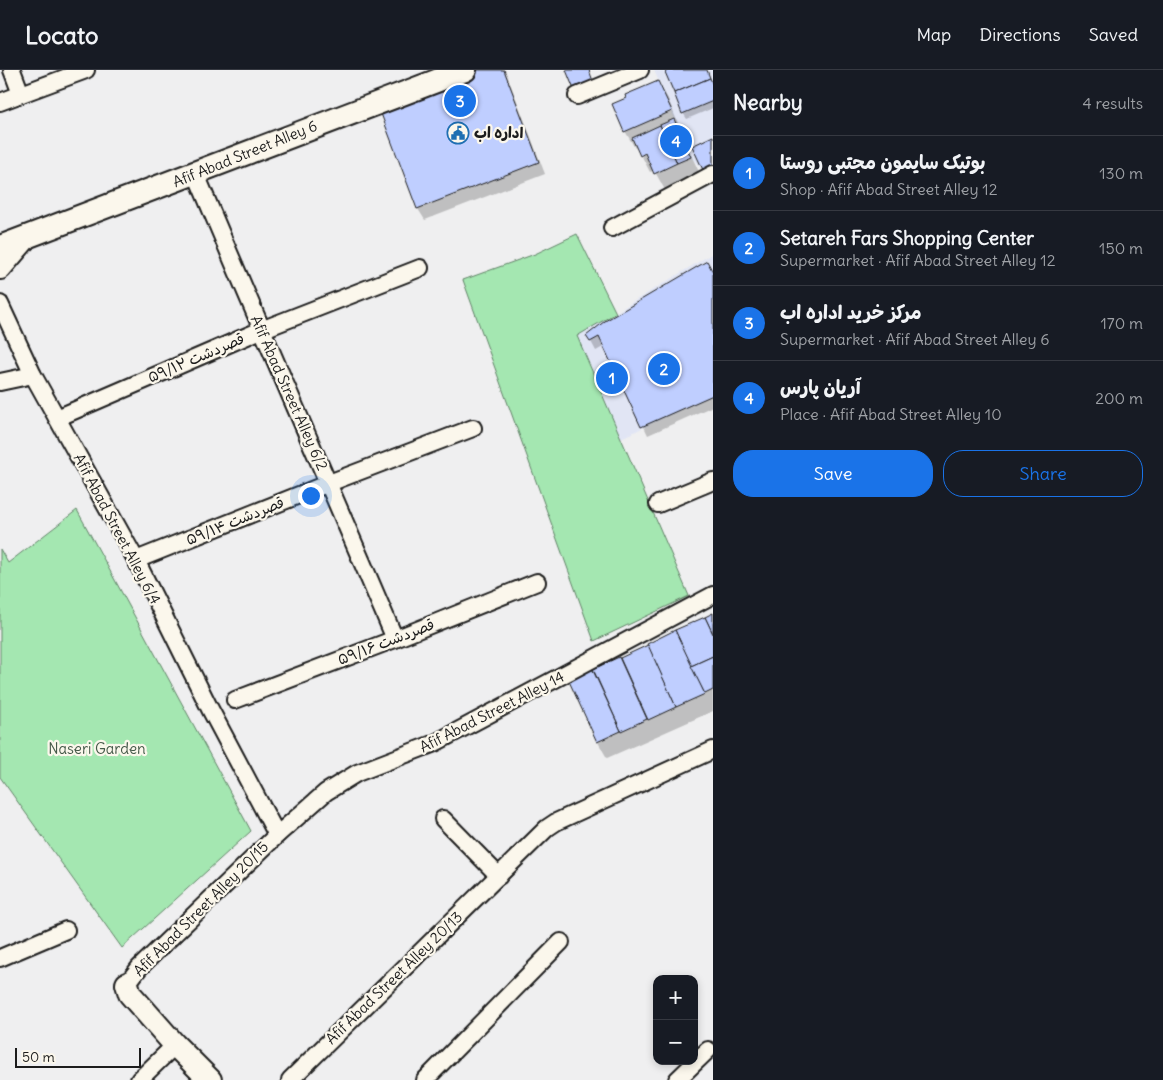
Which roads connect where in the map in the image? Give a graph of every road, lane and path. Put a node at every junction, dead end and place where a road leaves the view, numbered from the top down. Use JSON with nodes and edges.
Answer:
{"nodes":[{"id":1,"x":12,"y":70,"type":"edge"},
{"id":2,"x":86,"y":70,"type":"edge"},
{"id":3,"x":640,"y":70,"type":"edge"},
{"id":4,"x":458,"y":71,"type":"edge"},
{"id":5,"x":21,"y":94,"type":"junction"},
{"id":6,"x":577,"y":96,"type":"dead end"},
{"id":7,"x":0,"y":102,"type":"edge"},
{"id":8,"x":196,"y":174,"type":"junction"},
{"id":9,"x":713,"y":174,"type":"edge"},
{"id":10,"x":612,"y":228,"type":"dead end"},
{"id":11,"x":24,"y":239,"type":"junction"},
{"id":12,"x":0,"y":247,"type":"edge"},
{"id":13,"x":0,"y":268,"type":"edge"},
{"id":14,"x":420,"y":268,"type":"dead end"},
{"id":15,"x":0,"y":304,"type":"edge"},
{"id":16,"x":0,"y":329,"type":"edge"},
{"id":17,"x":261,"y":330,"type":"junction"},
{"id":18,"x":20,"y":351,"type":"junction"},
{"id":19,"x":33,"y":375,"type":"junction"},
{"id":20,"x":0,"y":382,"type":"edge"},
{"id":21,"x":57,"y":418,"type":"junction"},
{"id":22,"x":473,"y":428,"type":"dead end"},
{"id":23,"x":713,"y":481,"type":"edge"},
{"id":24,"x":329,"y":483,"type":"junction"},
{"id":25,"x":658,"y":504,"type":"dead end"},
{"id":26,"x":136,"y":560,"type":"junction"},
{"id":27,"x":537,"y":582,"type":"dead end"},
{"id":28,"x":713,"y":595,"type":"edge"},
{"id":29,"x":395,"y":639,"type":"junction"},
{"id":30,"x":235,"y":700,"type":"dead end"},
{"id":31,"x":713,"y":750,"type":"edge"},
{"id":32,"x":443,"y":819,"type":"dead end"},
{"id":33,"x":277,"y":835,"type":"junction"},
{"id":34,"x":499,"y":876,"type":"junction"},
{"id":35,"x":66,"y":930,"type":"dead end"},
{"id":36,"x":560,"y":942,"type":"dead end"},
{"id":37,"x":0,"y":958,"type":"edge"},
{"id":38,"x":127,"y":984,"type":"joint"},
{"id":39,"x":175,"y":1044,"type":"junction"},
{"id":40,"x":708,"y":1050,"type":"dead end"},
{"id":41,"x":139,"y":1080,"type":"edge"},
{"id":42,"x":210,"y":1080,"type":"edge"},
{"id":43,"x":290,"y":1080,"type":"edge"},
{"id":44,"x":425,"y":1080,"type":"edge"},
{"id":45,"x":677,"y":1080,"type":"edge"}],
"edges":[{"from":1,"to":5,"type":"street"},
{"from":2,"to":5,"type":"street"},
{"from":3,"to":6,"type":"street"},
{"from":4,"to":8,"type":"street","name":"Afif Abad Street Alley 6"},
{"from":5,"to":7,"type":"street"},
{"from":8,"to":11,"type":"street","name":"Afif Abad Street Alley 6"},
{"from":8,"to":17,"type":"street","name":"Afif Abad Street Alley 6/2"},
{"from":9,"to":10,"type":"street"},
{"from":11,"to":12,"type":"street","name":"Afif Abad Street Alley 6"},
{"from":11,"to":13,"type":"street","name":"Afif Abad Street Alley 6"},
{"from":14,"to":17,"type":"street","name":"۵۹/۱۲ قصردشت"},
{"from":15,"to":18,"type":"street","name":"Afif Abad Street Alley 6/4"},
{"from":16,"to":18,"type":"street","name":"Afif Abad Street Alley 6/4"},
{"from":17,"to":21,"type":"street","name":"۵۹/۱۲ قصردشت"},
{"from":17,"to":24,"type":"street","name":"Afif Abad Street Alley 6/2"},
{"from":18,"to":19,"type":"street","name":"Afif Abad Street Alley 6/4"},
{"from":19,"to":20,"type":"street"},
{"from":19,"to":21,"type":"street","name":"Afif Abad Street Alley 6/4"},
{"from":21,"to":26,"type":"street","name":"Afif Abad Street Alley 6/4"},
{"from":22,"to":24,"type":"street","name":"۵۹/۱۴ قصردشت"},
{"from":23,"to":25,"type":"street"},
{"from":24,"to":26,"type":"street","name":"۵۹/۱۴ قصردشت"},
{"from":24,"to":29,"type":"street","name":"Afif Abad Street Alley 6/2"},
{"from":26,"to":33,"type":"street","name":"Afif Abad Street Alley 6/4"},
{"from":27,"to":29,"type":"street","name":"۵۹/۱۶ قصردشت"},
{"from":28,"to":33,"type":"street","name":"Afif Abad Street Alley 14"},
{"from":29,"to":30,"type":"street","name":"۵۹/۱۶ قصردشت"},
{"from":31,"to":34,"type":"street","name":"Afif Abad Street Alley 20/13"},
{"from":32,"to":34,"type":"street"},
{"from":33,"to":38,"type":"street","name":"Afif Abad Street Alley 20/15"},
{"from":34,"to":43,"type":"street","name":"Afif Abad Street Alley 20/13"},
{"from":35,"to":37,"type":"street"},
{"from":36,"to":44,"type":"street"},
{"from":38,"to":39,"type":"street"},
{"from":39,"to":41,"type":"street"},
{"from":39,"to":42,"type":"street"},
{"from":40,"to":45,"type":"street"}]}
